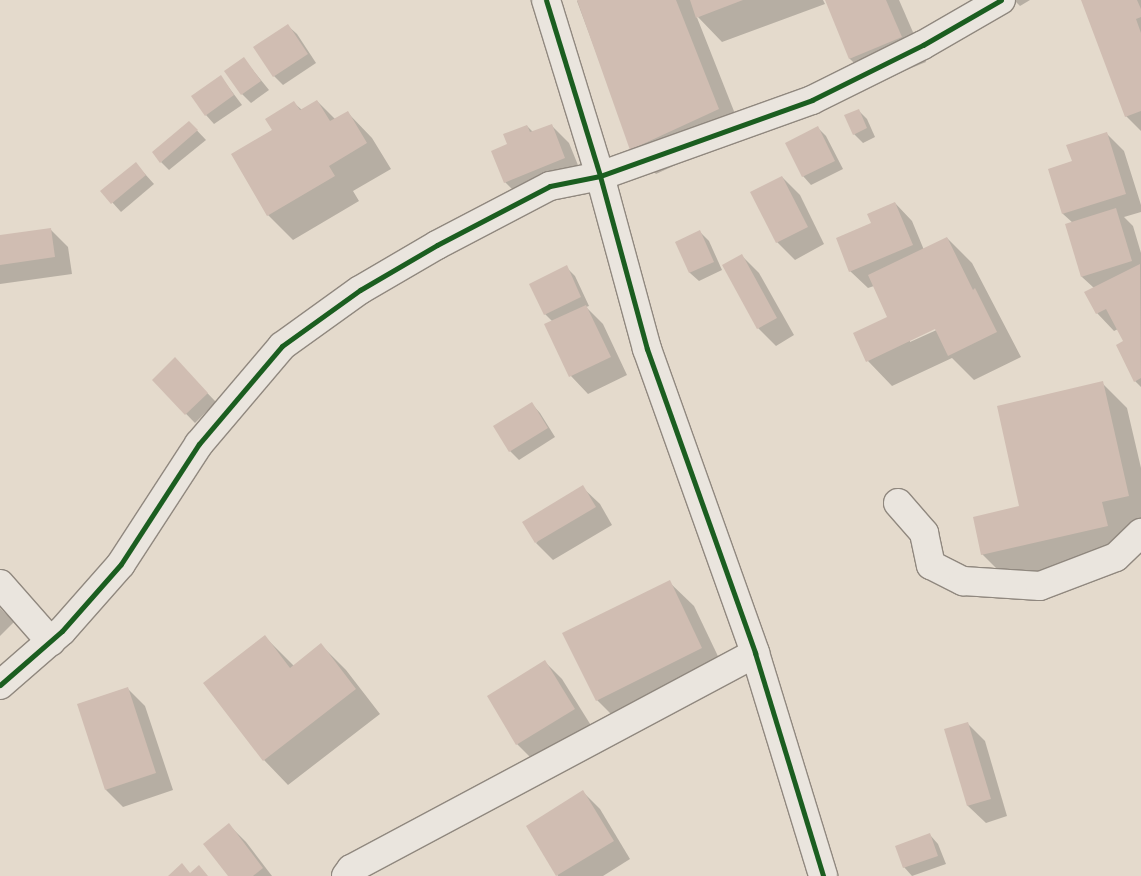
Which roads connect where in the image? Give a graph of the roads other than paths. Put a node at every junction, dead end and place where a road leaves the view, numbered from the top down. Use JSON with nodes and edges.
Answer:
{"nodes":[{"id":1,"x":546,"y":0,"type":"edge"},
{"id":2,"x":1001,"y":0,"type":"edge"},
{"id":3,"x":600,"y":176,"type":"junction"},
{"id":4,"x":898,"y":503,"type":"dead end"},
{"id":5,"x":1141,"y":533,"type":"edge"},
{"id":6,"x":0,"y":584,"type":"edge"},
{"id":7,"x":51,"y":642,"type":"junction"},
{"id":8,"x":755,"y":653,"type":"junction"},
{"id":9,"x":0,"y":684,"type":"edge"},
{"id":10,"x":346,"y":876,"type":"edge"},
{"id":11,"x":823,"y":876,"type":"edge"}],
"edges":[{"from":1,"to":3,"type":"street"},
{"from":2,"to":3,"type":"street"},
{"from":3,"to":7,"type":"street"},
{"from":3,"to":8,"type":"street"},
{"from":4,"to":5,"type":"street"},
{"from":6,"to":7,"type":"street"},
{"from":7,"to":9,"type":"street"},
{"from":8,"to":10,"type":"street"},
{"from":8,"to":11,"type":"street"}]}
